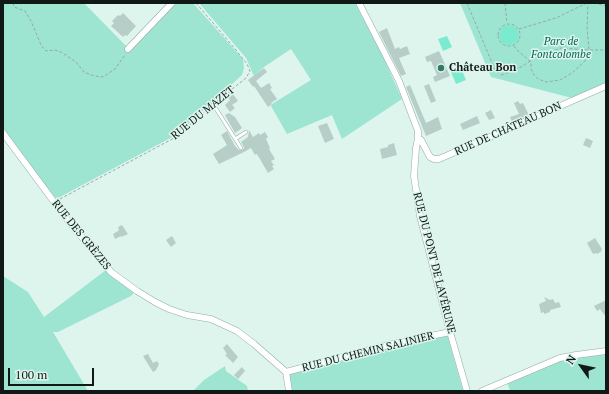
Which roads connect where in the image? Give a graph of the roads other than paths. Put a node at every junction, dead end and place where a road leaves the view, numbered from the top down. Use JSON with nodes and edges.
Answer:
{"nodes":[{"id":1,"x":172,"y":3,"type":"edge"},
{"id":2,"x":359,"y":3,"type":"edge"},
{"id":3,"x":128,"y":49,"type":"road end"},
{"id":4,"x":606,"y":86,"type":"edge"},
{"id":5,"x":213,"y":104,"type":"road end"},
{"id":6,"x":246,"y":132,"type":"dead end"},
{"id":7,"x":3,"y":134,"type":"edge"},
{"id":8,"x":418,"y":138,"type":"junction"},
{"id":9,"x":235,"y":139,"type":"junction"},
{"id":10,"x":241,"y":148,"type":"dead end"},
{"id":11,"x":450,"y":332,"type":"junction"},
{"id":12,"x":606,"y":351,"type":"edge"},
{"id":13,"x":286,"y":372,"type":"junction"},
{"id":14,"x":289,"y":391,"type":"edge"},
{"id":15,"x":467,"y":391,"type":"edge"},
{"id":16,"x":482,"y":391,"type":"edge"}],
"edges":[{"from":1,"to":3,"type":"street"},
{"from":2,"to":8,"type":"street","name":"RUE DU PONT DE LAVÉRUNE"},
{"from":4,"to":8,"type":"street","name":"RUE DE CHÂTEAU BON"},
{"from":5,"to":9,"type":"lane"},
{"from":6,"to":9,"type":"lane"},
{"from":7,"to":13,"type":"street","name":"RUE DES GRÈZES"},
{"from":8,"to":11,"type":"street","name":"RUE DU PONT DE LAVÉRUNE"},
{"from":9,"to":10,"type":"lane"},
{"from":11,"to":13,"type":"street","name":"RUE DU CHEMIN SALINIER"},
{"from":11,"to":15,"type":"street","name":"RUE DU PONT DE LAVÉRUNE"},
{"from":12,"to":16,"type":"street"},
{"from":13,"to":14,"type":"street"}]}
